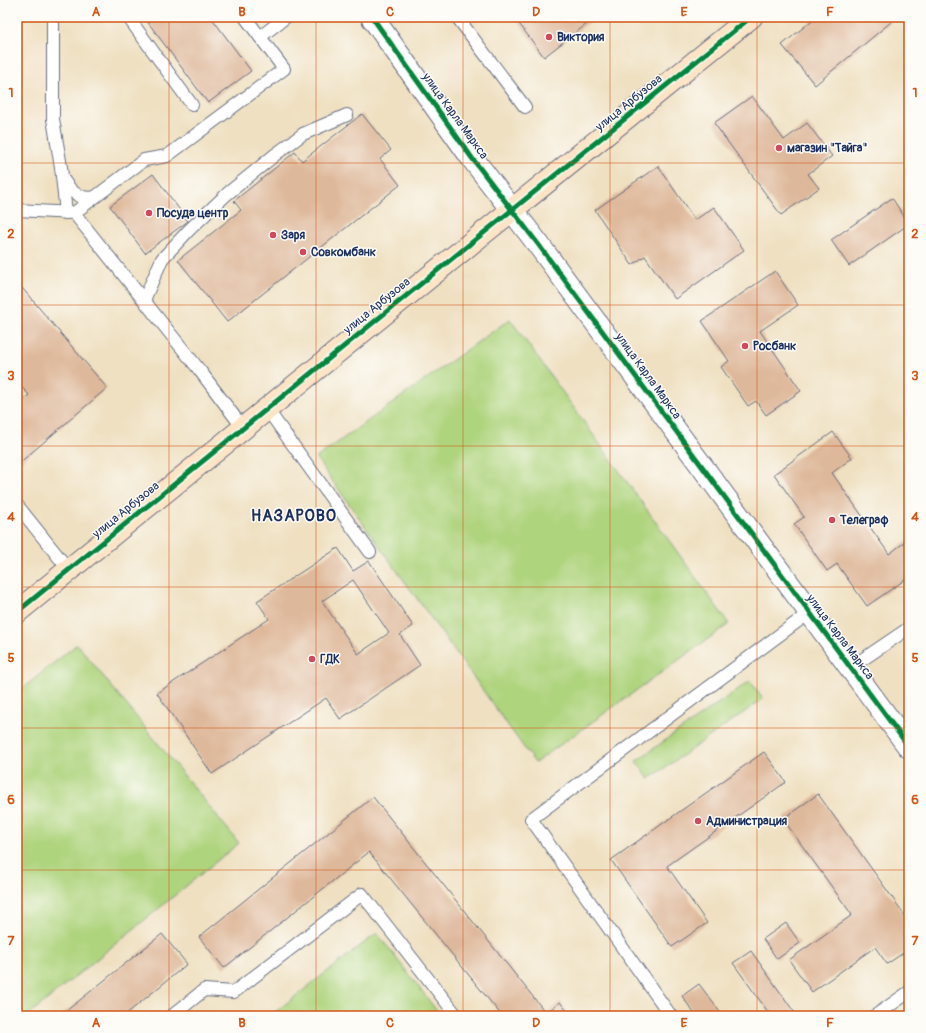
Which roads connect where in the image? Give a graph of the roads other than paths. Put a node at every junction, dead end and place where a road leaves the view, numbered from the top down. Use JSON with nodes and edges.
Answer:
{"nodes":[{"id":1,"x":53,"y":17,"type":"edge"},
{"id":2,"x":128,"y":17,"type":"edge"},
{"id":3,"x":245,"y":17,"type":"edge"},
{"id":4,"x":286,"y":17,"type":"edge"},
{"id":5,"x":372,"y":17,"type":"edge"},
{"id":6,"x":457,"y":17,"type":"edge"},
{"id":7,"x":751,"y":17,"type":"edge"},
{"id":8,"x":260,"y":37,"type":"junction"},
{"id":9,"x":192,"y":105,"type":"dead end"},
{"id":10,"x":525,"y":108,"type":"dead end"},
{"id":11,"x":347,"y":115,"type":"dead end"},
{"id":12,"x":62,"y":178,"type":"junction"},
{"id":13,"x":95,"y":197,"type":"junction"},
{"id":14,"x":17,"y":210,"type":"edge"},
{"id":15,"x":512,"y":210,"type":"junction"},
{"id":16,"x":70,"y":213,"type":"junction"},
{"id":17,"x":144,"y":300,"type":"junction"},
{"id":18,"x":267,"y":409,"type":"junction"},
{"id":19,"x":243,"y":428,"type":"junction"},
{"id":20,"x":17,"y":505,"type":"edge"},
{"id":21,"x":370,"y":552,"type":"dead end"},
{"id":22,"x":69,"y":570,"type":"junction"},
{"id":23,"x":17,"y":612,"type":"edge"},
{"id":24,"x":809,"y":613,"type":"junction"},
{"id":25,"x":909,"y":628,"type":"edge"},
{"id":26,"x":850,"y":668,"type":"junction"},
{"id":27,"x":909,"y":747,"type":"edge"},
{"id":28,"x":909,"y":992,"type":"edge"},
{"id":29,"x":172,"y":1016,"type":"edge"},
{"id":30,"x":457,"y":1016,"type":"edge"},
{"id":31,"x":671,"y":1016,"type":"edge"},
{"id":32,"x":875,"y":1016,"type":"edge"}],
"edges":[{"from":1,"to":12,"type":"lane"},
{"from":2,"to":9,"type":"lane"},
{"from":3,"to":8,"type":"lane"},
{"from":4,"to":8,"type":"lane"},
{"from":5,"to":15,"type":"street","name":"улица Карла Маркса"},
{"from":6,"to":10,"type":"lane"},
{"from":7,"to":15,"type":"street","name":"улица Арбузова"},
{"from":8,"to":13,"type":"lane"},
{"from":11,"to":17,"type":"lane"},
{"from":12,"to":13,"type":"lane"},
{"from":12,"to":16,"type":"lane"},
{"from":13,"to":16,"type":"lane"},
{"from":14,"to":16,"type":"lane"},
{"from":15,"to":18,"type":"street","name":"улица Арбузова"},
{"from":15,"to":24,"type":"street","name":"улица Карла Маркса"},
{"from":16,"to":17,"type":"lane"},
{"from":17,"to":19,"type":"lane"},
{"from":18,"to":19,"type":"street","name":"улица Арбузова"},
{"from":18,"to":21,"type":"lane"},
{"from":19,"to":22,"type":"street","name":"улица Арбузова"},
{"from":20,"to":22,"type":"lane"},
{"from":22,"to":23,"type":"street","name":"улица Арбузова"},
{"from":24,"to":26,"type":"street","name":"улица Карла Маркса"},
{"from":24,"to":31,"type":"lane"},
{"from":25,"to":26,"type":"lane"},
{"from":26,"to":27,"type":"street","name":"улица Карла Маркса"},
{"from":28,"to":32,"type":"lane"},
{"from":29,"to":30,"type":"lane"}]}
